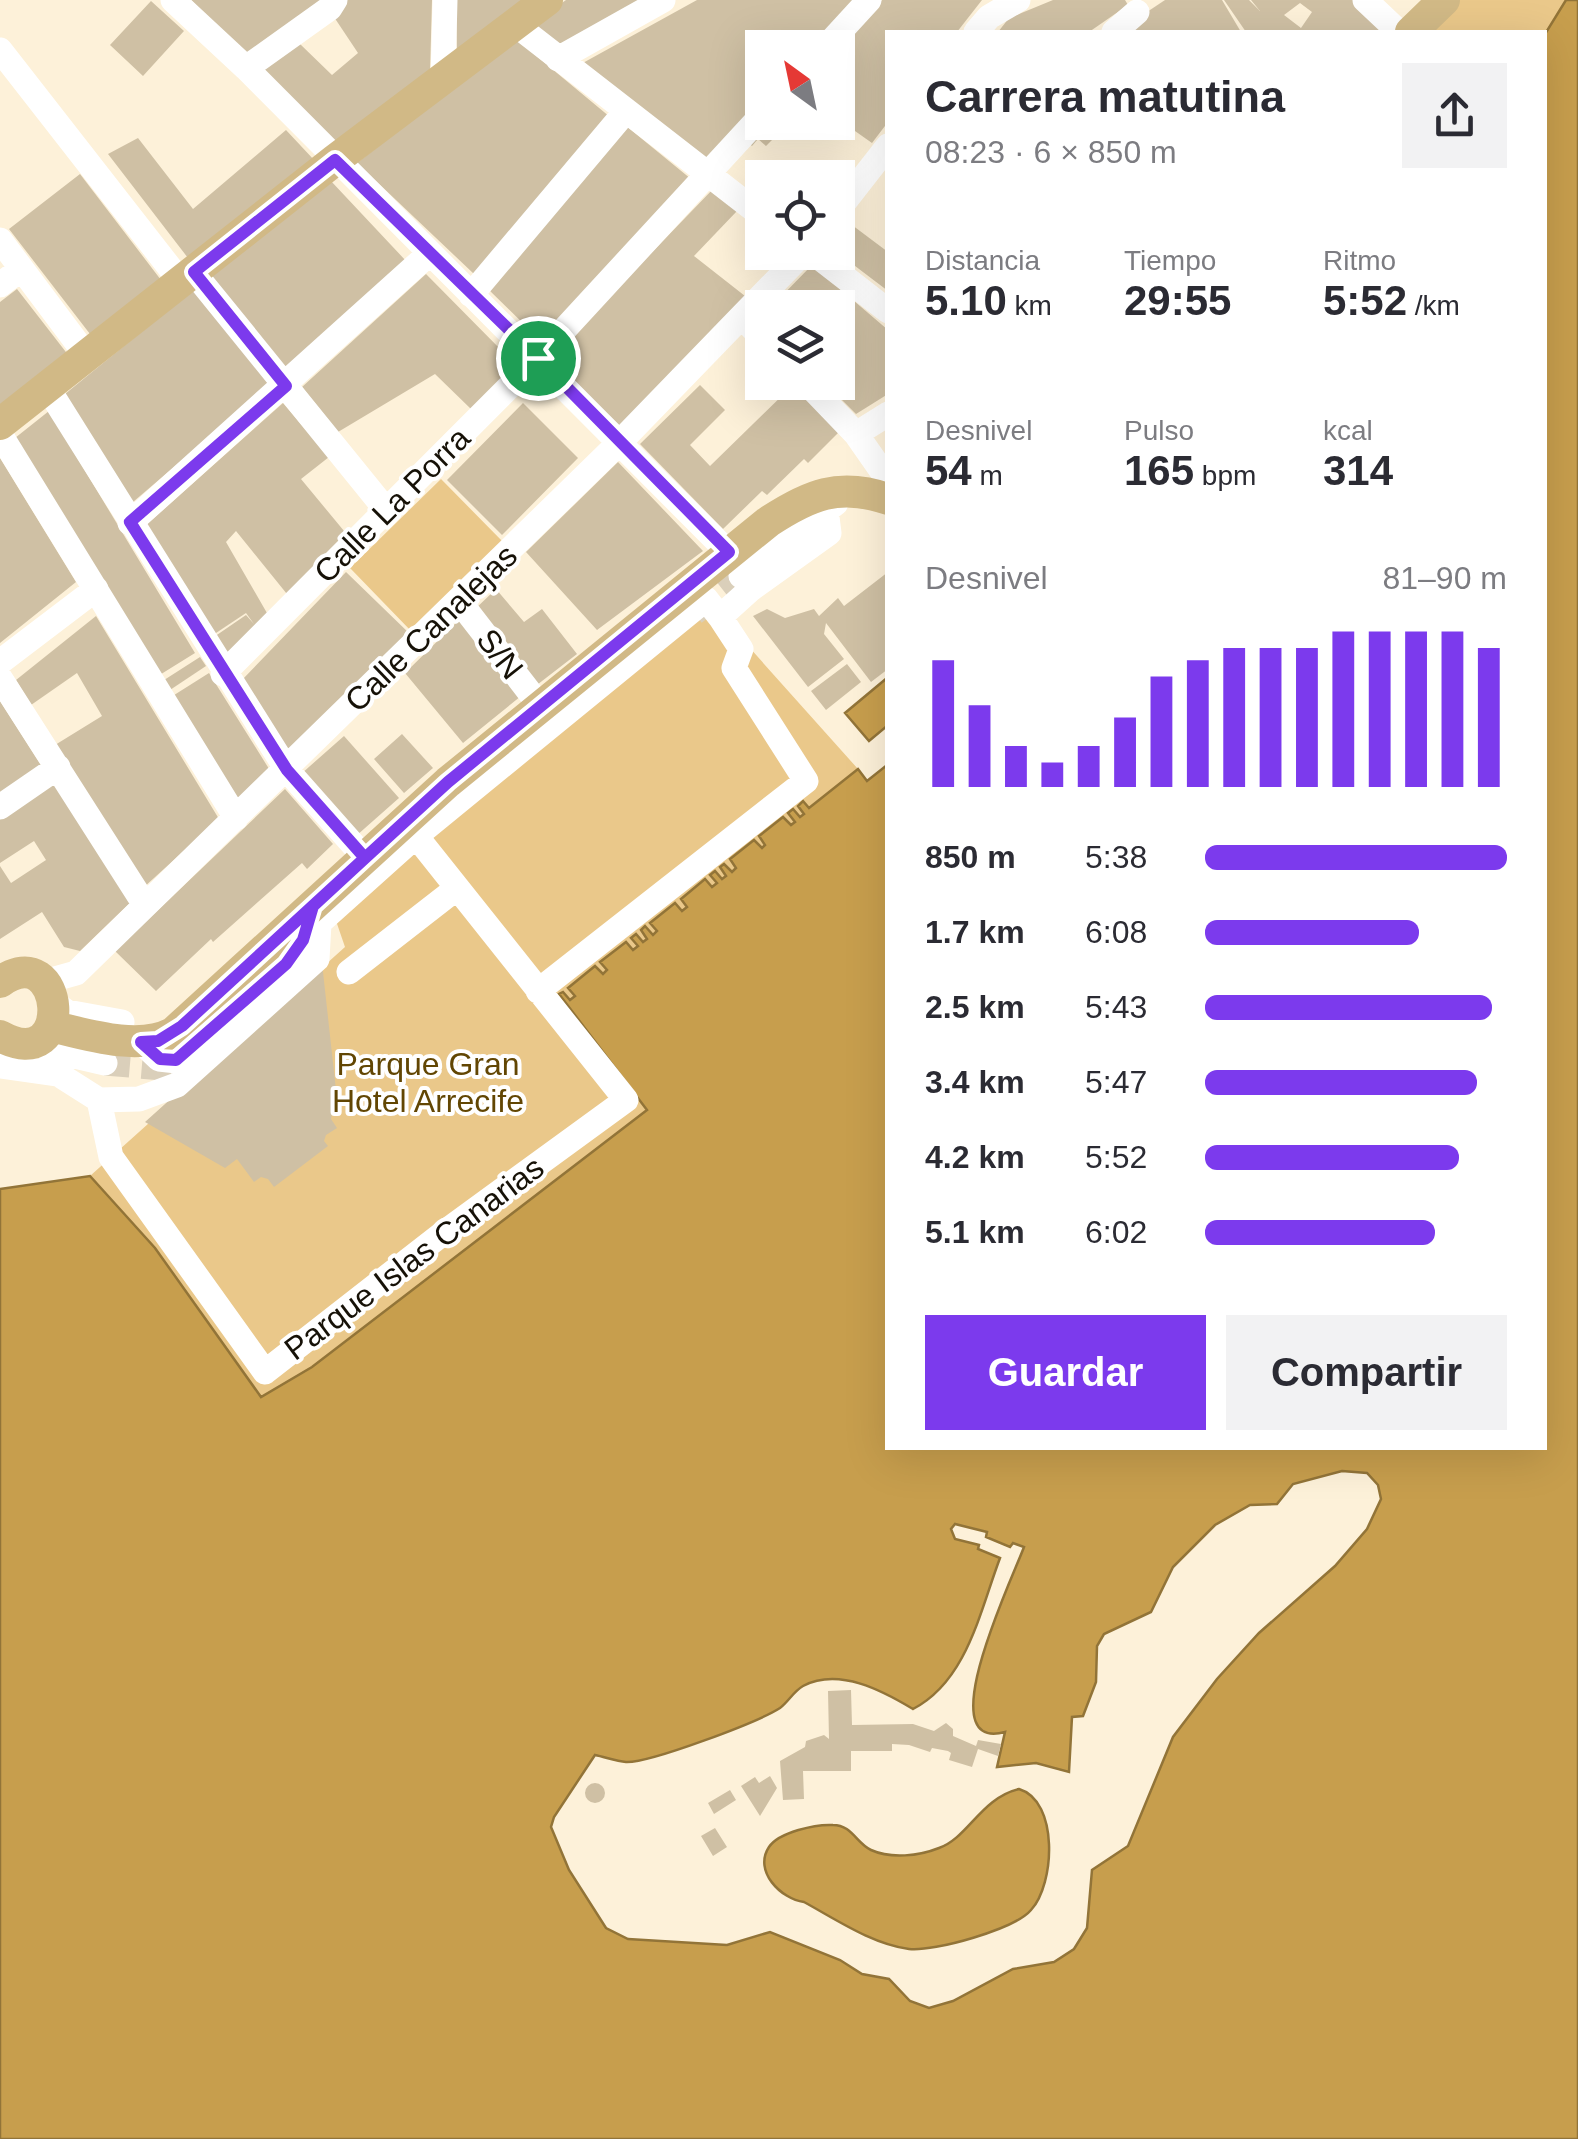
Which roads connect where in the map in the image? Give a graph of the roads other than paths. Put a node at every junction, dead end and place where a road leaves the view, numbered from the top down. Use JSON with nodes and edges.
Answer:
{"nodes":[{"id":1,"x":174,"y":0,"type":"edge"},
{"id":2,"x":335,"y":0,"type":"edge"},
{"id":3,"x":445,"y":0,"type":"edge"},
{"id":4,"x":548,"y":0,"type":"edge"},
{"id":5,"x":663,"y":0,"type":"edge"},
{"id":6,"x":869,"y":0,"type":"edge"},
{"id":7,"x":1018,"y":0,"type":"edge"},
{"id":8,"x":1365,"y":0,"type":"edge"},
{"id":9,"x":1444,"y":0,"type":"edge"},
{"id":10,"x":1137,"y":12,"type":"dead end"},
{"id":11,"x":515,"y":24,"type":"junction"},
{"id":12,"x":842,"y":30,"type":"edge"},
{"id":13,"x":978,"y":30,"type":"edge"},
{"id":14,"x":1116,"y":30,"type":"edge"},
{"id":15,"x":1396,"y":30,"type":"edge"},
{"id":16,"x":1413,"y":30,"type":"edge"},
{"id":17,"x":0,"y":50,"type":"edge"},
{"id":18,"x":558,"y":58,"type":"junction"},
{"id":19,"x":246,"y":68,"type":"junction"},
{"id":20,"x":443,"y":79,"type":"junction"},
{"id":21,"x":626,"y":111,"type":"junction"},
{"id":22,"x":745,"y":134,"type":"edge"},
{"id":23,"x":885,"y":150,"type":"edge"},
{"id":24,"x":335,"y":160,"type":"junction"},
{"id":25,"x":708,"y":174,"type":"junction"},
{"id":26,"x":855,"y":188,"type":"edge"},
{"id":27,"x":745,"y":203,"type":"edge"},
{"id":28,"x":0,"y":240,"type":"edge"},
{"id":29,"x":430,"y":254,"type":"junction"},
{"id":30,"x":21,"y":269,"type":"junction"},
{"id":31,"x":790,"y":270,"type":"edge"},
{"id":32,"x":832,"y":270,"type":"edge"},
{"id":33,"x":188,"y":277,"type":"junction"},
{"id":34,"x":0,"y":285,"type":"edge"},
{"id":35,"x":471,"y":294,"type":"junction"},
{"id":36,"x":885,"y":309,"type":"edge"},
{"id":37,"x":742,"y":317,"type":"junction"},
{"id":38,"x":745,"y":320,"type":"edge"},
{"id":39,"x":87,"y":356,"type":"junction"},
{"id":40,"x":538,"y":358,"type":"junction"},
{"id":41,"x":286,"y":386,"type":"junction"},
{"id":42,"x":46,"y":387,"type":"junction"},
{"id":43,"x":823,"y":400,"type":"edge"},
{"id":44,"x":885,"y":416,"type":"edge"},
{"id":45,"x":0,"y":424,"type":"edge"},
{"id":46,"x":0,"y":434,"type":"edge"},
{"id":47,"x":856,"y":434,"type":"junction"},
{"id":48,"x":621,"y":442,"type":"junction"},
{"id":49,"x":885,"y":476,"type":"edge"},
{"id":50,"x":885,"y":478,"type":"edge"},
{"id":51,"x":863,"y":499,"type":"edge"},
{"id":52,"x":387,"y":511,"type":"junction"},
{"id":53,"x":130,"y":522,"type":"junction"},
{"id":54,"x":735,"y":564,"type":"junction"},
{"id":55,"x":96,"y":589,"type":"junction"},
{"id":56,"x":458,"y":601,"type":"junction"},
{"id":57,"x":720,"y":617,"type":"junction"},
{"id":58,"x":0,"y":662,"type":"edge"},
{"id":59,"x":223,"y":674,"type":"junction"},
{"id":60,"x":0,"y":678,"type":"edge"},
{"id":61,"x":542,"y":707,"type":"junction"},
{"id":62,"x":58,"y":767,"type":"junction"},
{"id":63,"x":287,"y":770,"type":"junction"},
{"id":64,"x":0,"y":807,"type":"edge"},
{"id":65,"x":236,"y":818,"type":"junction"},
{"id":66,"x":416,"y":836,"type":"junction"},
{"id":67,"x":365,"y":858,"type":"junction"},
{"id":68,"x":457,"y":888,"type":"junction"},
{"id":69,"x":145,"y":904,"type":"junction"},
{"id":70,"x":349,"y":972,"type":"dead end"},
{"id":71,"x":0,"y":982,"type":"edge"},
{"id":72,"x":538,"y":991,"type":"junction"},
{"id":73,"x":49,"y":1030,"type":"junction"},
{"id":74,"x":0,"y":1036,"type":"edge"},
{"id":75,"x":105,"y":1063,"type":"tunnel mouth"},
{"id":76,"x":0,"y":1066,"type":"edge"},
{"id":77,"x":99,"y":1100,"type":"junction"}],
"edges":[{"from":1,"to":19,"type":"street"},
{"from":2,"to":19,"type":"street"},
{"from":3,"to":20,"type":"street"},
{"from":4,"to":11,"type":"main road"},
{"from":5,"to":18,"type":"street"},
{"from":6,"to":12,"type":"street"},
{"from":7,"to":13,"type":"street"},
{"from":8,"to":15,"type":"street"},
{"from":9,"to":16,"type":"main road"},
{"from":10,"to":14,"type":"street"},
{"from":11,"to":18,"type":"street"},
{"from":11,"to":20,"type":"main road"},
{"from":17,"to":33,"type":"street"},
{"from":18,"to":21,"type":"street"},
{"from":19,"to":24,"type":"street"},
{"from":20,"to":24,"type":"main road"},
{"from":21,"to":25,"type":"street"},
{"from":21,"to":35,"type":"street"},
{"from":22,"to":25,"type":"street","name":"Calle La Porra"},
{"from":23,"to":26,"type":"street"},
{"from":24,"to":29,"type":"street"},
{"from":24,"to":33,"type":"main road"},
{"from":25,"to":27,"type":"street"},
{"from":25,"to":40,"type":"street","name":"Calle La Porra"},
{"from":28,"to":30,"type":"street"},
{"from":29,"to":35,"type":"street"},
{"from":29,"to":41,"type":"street"},
{"from":30,"to":34,"type":"street"},
{"from":30,"to":39,"type":"street"},
{"from":31,"to":37,"type":"street","name":"Calle Canalejas"},
{"from":32,"to":36,"type":"street"},
{"from":33,"to":39,"type":"main road"},
{"from":33,"to":41,"type":"street"},
{"from":35,"to":40,"type":"street"},
{"from":37,"to":38,"type":"street"},
{"from":37,"to":48,"type":"street","name":"Calle Canalejas"},
{"from":39,"to":42,"type":"main road"},
{"from":40,"to":48,"type":"street"},
{"from":40,"to":52,"type":"street","name":"Calle La Porra"},
{"from":41,"to":52,"type":"street"},
{"from":41,"to":53,"type":"street"},
{"from":42,"to":45,"type":"main road"},
{"from":42,"to":53,"type":"street"},
{"from":43,"to":47,"type":"street"},
{"from":44,"to":47,"type":"street"},
{"from":46,"to":55,"type":"street"},
{"from":47,"to":49,"type":"street"},
{"from":48,"to":54,"type":"street"},
{"from":48,"to":56,"type":"street","name":"Calle Canalejas"},
{"from":50,"to":51,"type":"street"},
{"from":51,"to":54,"type":"main road"},
{"from":51,"to":57,"type":"street"},
{"from":52,"to":59,"type":"street","name":"Calle La Porra"},
{"from":53,"to":59,"type":"street"},
{"from":54,"to":61,"type":"main road"},
{"from":55,"to":58,"type":"street"},
{"from":55,"to":65,"type":"street"},
{"from":56,"to":61,"type":"street","name":"S/N"},
{"from":56,"to":63,"type":"street","name":"Calle Canalejas"},
{"from":57,"to":66,"type":"street"},
{"from":57,"to":72,"type":"street"},
{"from":59,"to":63,"type":"street"},
{"from":60,"to":62,"type":"street"},
{"from":61,"to":67,"type":"main road"},
{"from":62,"to":64,"type":"street"},
{"from":62,"to":69,"type":"street"},
{"from":63,"to":65,"type":"street","name":"Calle Canalejas"},
{"from":63,"to":67,"type":"street"},
{"from":65,"to":69,"type":"street","name":"Calle Canalejas"},
{"from":66,"to":68,"type":"street","name":"Parque Islas Canarias"},
{"from":66,"to":77,"type":"street"},
{"from":67,"to":73,"type":"main road"},
{"from":68,"to":70,"type":"street"},
{"from":68,"to":72,"type":"street","name":"Parque Islas Canarias"},
{"from":69,"to":73,"type":"street","name":"Calle Canalejas"},
{"from":71,"to":73,"type":"main road"},
{"from":72,"to":77,"type":"street","name":"Parque Islas Canarias"},
{"from":73,"to":74,"type":"main road"},
{"from":73,"to":75,"type":"street"},
{"from":73,"to":76,"type":"street"},
{"from":73,"to":77,"type":"street"}]}
